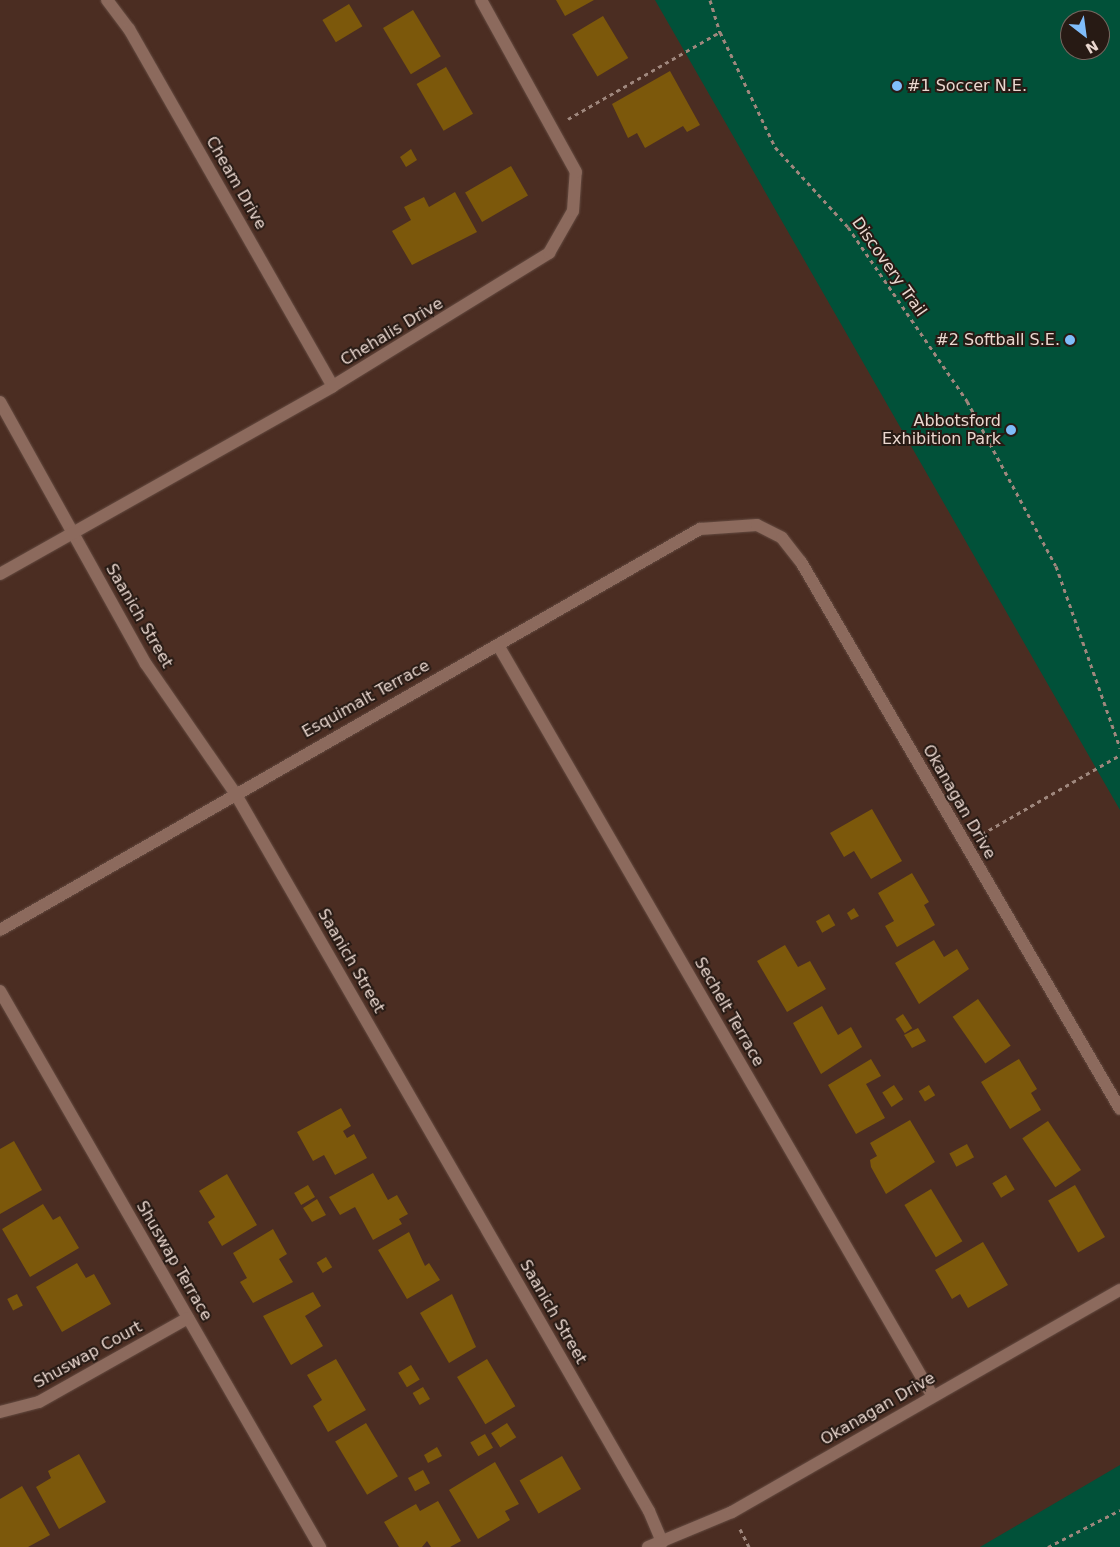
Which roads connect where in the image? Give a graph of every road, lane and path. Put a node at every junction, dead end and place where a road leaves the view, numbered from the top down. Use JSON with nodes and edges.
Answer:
{"nodes":[{"id":1,"x":107,"y":0,"type":"edge"},
{"id":2,"x":481,"y":0,"type":"edge"},
{"id":3,"x":710,"y":0,"type":"edge"},
{"id":4,"x":720,"y":32,"type":"junction"},
{"id":5,"x":554,"y":127,"type":"junction"},
{"id":6,"x":333,"y":386,"type":"junction"},
{"id":7,"x":0,"y":402,"type":"edge"},
{"id":8,"x":757,"y":525,"type":"joint"},
{"id":9,"x":73,"y":533,"type":"junction"},
{"id":10,"x":0,"y":574,"type":"edge"},
{"id":11,"x":498,"y":645,"type":"junction"},
{"id":12,"x":1120,"y":748,"type":"edge"},
{"id":13,"x":1120,"y":755,"type":"edge"},
{"id":14,"x":235,"y":793,"type":"junction"},
{"id":15,"x":965,"y":844,"type":"junction"},
{"id":16,"x":0,"y":930,"type":"edge"},
{"id":17,"x":0,"y":991,"type":"edge"},
{"id":18,"x":1120,"y":1109,"type":"edge"},
{"id":19,"x":1120,"y":1290,"type":"edge"},
{"id":20,"x":188,"y":1318,"type":"junction"},
{"id":21,"x":932,"y":1395,"type":"junction"},
{"id":22,"x":0,"y":1412,"type":"edge"},
{"id":23,"x":1120,"y":1510,"type":"edge"},
{"id":24,"x":662,"y":1542,"type":"junction"},
{"id":25,"x":320,"y":1547,"type":"edge"},
{"id":26,"x":648,"y":1547,"type":"edge"},
{"id":27,"x":1048,"y":1547,"type":"edge"}],
"edges":[{"from":1,"to":6,"type":"street","name":"Cheam Drive"},
{"from":2,"to":5,"type":"street","name":"Chehalis Drive"},
{"from":3,"to":4,"type":"path","name":"Discovery Trail"},
{"from":4,"to":5,"type":"path"},
{"from":4,"to":12,"type":"path","name":"Discovery Trail"},
{"from":5,"to":6,"type":"street","name":"Chehalis Drive"},
{"from":6,"to":9,"type":"street","name":"Chehalis Drive"},
{"from":7,"to":9,"type":"street","name":"Saanich Street"},
{"from":8,"to":11,"type":"street","name":"Esquimalt Terrace"},
{"from":8,"to":15,"type":"street","name":"Okanagan Drive"},
{"from":9,"to":10,"type":"street","name":"Chehalis Drive"},
{"from":9,"to":14,"type":"street","name":"Saanich Street"},
{"from":11,"to":14,"type":"street","name":"Esquimalt Terrace"},
{"from":11,"to":21,"type":"street","name":"Sechelt Terrace"},
{"from":13,"to":15,"type":"path"},
{"from":14,"to":16,"type":"street","name":"Esquimalt Terrace"},
{"from":14,"to":24,"type":"street","name":"Saanich Street"},
{"from":15,"to":18,"type":"street","name":"Okanagan Drive"},
{"from":17,"to":20,"type":"street","name":"Shuswap Terrace"},
{"from":19,"to":21,"type":"street","name":"Okanagan Drive"},
{"from":20,"to":22,"type":"street","name":"Shuswap Court"},
{"from":20,"to":25,"type":"street","name":"Shuswap Terrace"},
{"from":21,"to":24,"type":"street","name":"Okanagan Drive"},
{"from":23,"to":27,"type":"path"},
{"from":24,"to":26,"type":"street","name":"Okanagan Drive"}]}
